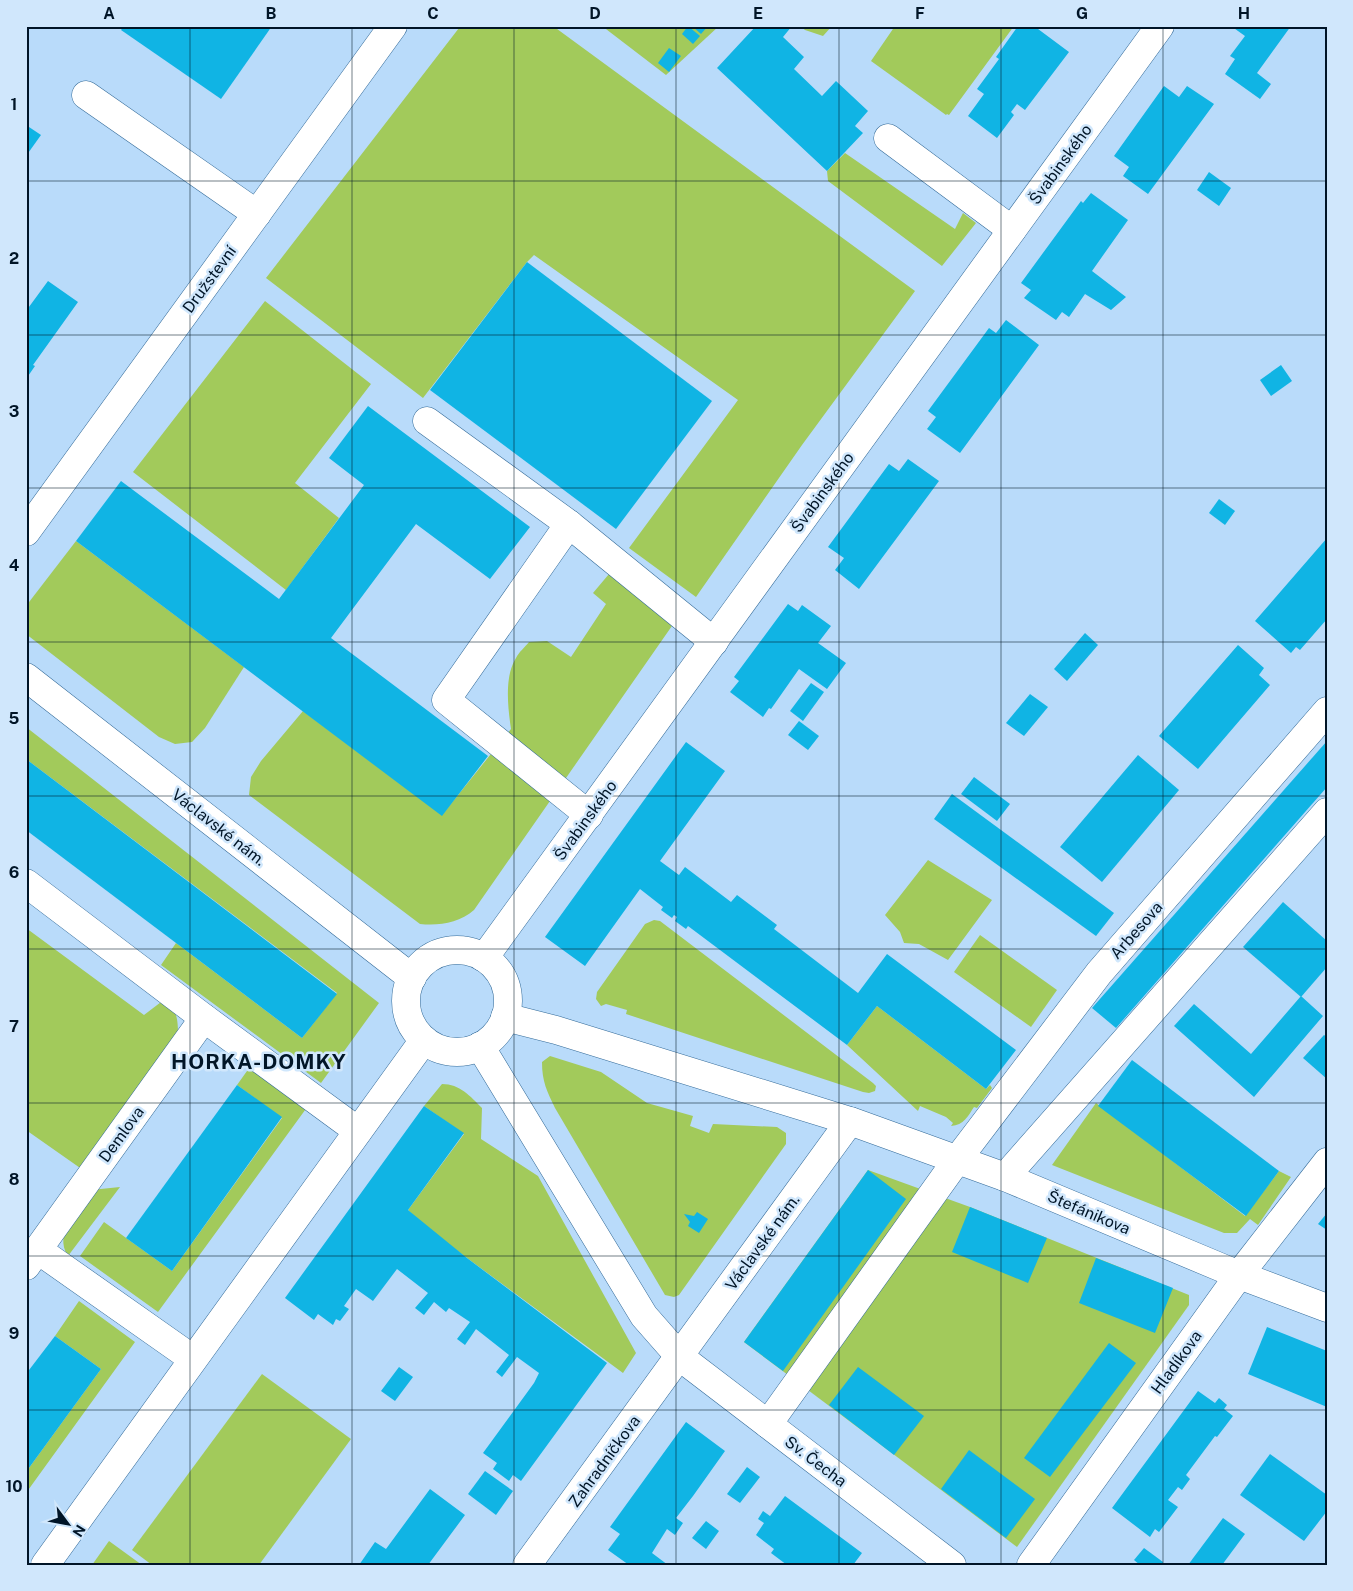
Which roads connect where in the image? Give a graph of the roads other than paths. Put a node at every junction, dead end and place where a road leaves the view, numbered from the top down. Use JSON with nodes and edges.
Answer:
{"nodes":[{"id":1,"x":393,"y":26,"type":"edge"},
{"id":2,"x":1160,"y":26,"type":"edge"},
{"id":3,"x":86,"y":95,"type":"dead end"},
{"id":4,"x":888,"y":138,"type":"dead end"},
{"id":5,"x":257,"y":214,"type":"junction"},
{"id":6,"x":1012,"y":230,"type":"junction"},
{"id":7,"x":427,"y":421,"type":"dead end"},
{"id":8,"x":569,"y":524,"type":"junction"},
{"id":9,"x":26,"y":532,"type":"edge"},
{"id":10,"x":714,"y":642,"type":"junction"},
{"id":11,"x":26,"y":676,"type":"edge"},
{"id":12,"x":1327,"y":711,"type":"edge"},
{"id":13,"x":1327,"y":812,"type":"edge"},
{"id":14,"x":589,"y":814,"type":"junction"},
{"id":15,"x":26,"y":883,"type":"edge"},
{"id":16,"x":484,"y":958,"type":"junction"},
{"id":17,"x":412,"y":978,"type":"junction"},
{"id":18,"x":204,"y":1018,"type":"junction"},
{"id":19,"x":505,"y":1018,"type":"junction"},
{"id":20,"x":424,"y":1040,"type":"junction"},
{"id":21,"x":480,"y":1046,"type":"junction"},
{"id":22,"x":850,"y":1121,"type":"junction"},
{"id":23,"x":358,"y":1131,"type":"junction"},
{"id":24,"x":957,"y":1160,"type":"junction"},
{"id":25,"x":1327,"y":1162,"type":"edge"},
{"id":26,"x":1005,"y":1177,"type":"junction"},
{"id":27,"x":32,"y":1258,"type":"edge"},
{"id":28,"x":1239,"y":1275,"type":"junction"},
{"id":29,"x":1327,"y":1308,"type":"edge"},
{"id":30,"x":680,"y":1356,"type":"junction"},
{"id":31,"x":193,"y":1359,"type":"junction"},
{"id":32,"x":768,"y":1424,"type":"junction"},
{"id":33,"x":45,"y":1565,"type":"edge"},
{"id":34,"x":527,"y":1565,"type":"edge"},
{"id":35,"x":952,"y":1565,"type":"edge"},
{"id":36,"x":1031,"y":1565,"type":"edge"}],
"edges":[{"from":1,"to":5,"type":"street","name":"Družstevní"},
{"from":2,"to":6,"type":"street","name":"Švabinského"},
{"from":3,"to":5,"type":"street"},
{"from":4,"to":6,"type":"street"},
{"from":5,"to":9,"type":"street","name":"Družstevní"},
{"from":6,"to":10,"type":"street","name":"Švabinského"},
{"from":7,"to":8,"type":"street"},
{"from":8,"to":10,"type":"street"},
{"from":8,"to":14,"type":"street"},
{"from":10,"to":14,"type":"street","name":"Švabinského"},
{"from":11,"to":17,"type":"street","name":"Václavské nám."},
{"from":12,"to":24,"type":"street","name":"Arbesova"},
{"from":13,"to":26,"type":"street"},
{"from":14,"to":16,"type":"street","name":"Švabinského"},
{"from":15,"to":18,"type":"street"},
{"from":16,"to":17,"type":"street"},
{"from":16,"to":19,"type":"street"},
{"from":17,"to":20,"type":"street"},
{"from":18,"to":23,"type":"street"},
{"from":18,"to":27,"type":"street","name":"Demlova"},
{"from":19,"to":21,"type":"street"},
{"from":19,"to":22,"type":"street"},
{"from":20,"to":21,"type":"street"},
{"from":20,"to":23,"type":"street"},
{"from":21,"to":30,"type":"street"},
{"from":22,"to":24,"type":"street","name":"Štefánikova"},
{"from":22,"to":30,"type":"street","name":"Václavské nám."},
{"from":23,"to":31,"type":"street"},
{"from":24,"to":26,"type":"street","name":"Štefánikova"},
{"from":24,"to":32,"type":"street","name":"Arbesova"},
{"from":25,"to":28,"type":"street","name":"Hladíkova"},
{"from":26,"to":28,"type":"street","name":"Štefánikova"},
{"from":27,"to":31,"type":"street","name":"Demlova"},
{"from":28,"to":29,"type":"street","name":"Štefánikova"},
{"from":28,"to":36,"type":"street","name":"Hladíkova"},
{"from":30,"to":32,"type":"street","name":"Sv. Čecha"},
{"from":30,"to":34,"type":"street","name":"Zahradníčkova"},
{"from":31,"to":33,"type":"street"},
{"from":32,"to":35,"type":"street","name":"Sv. Čecha"}]}
